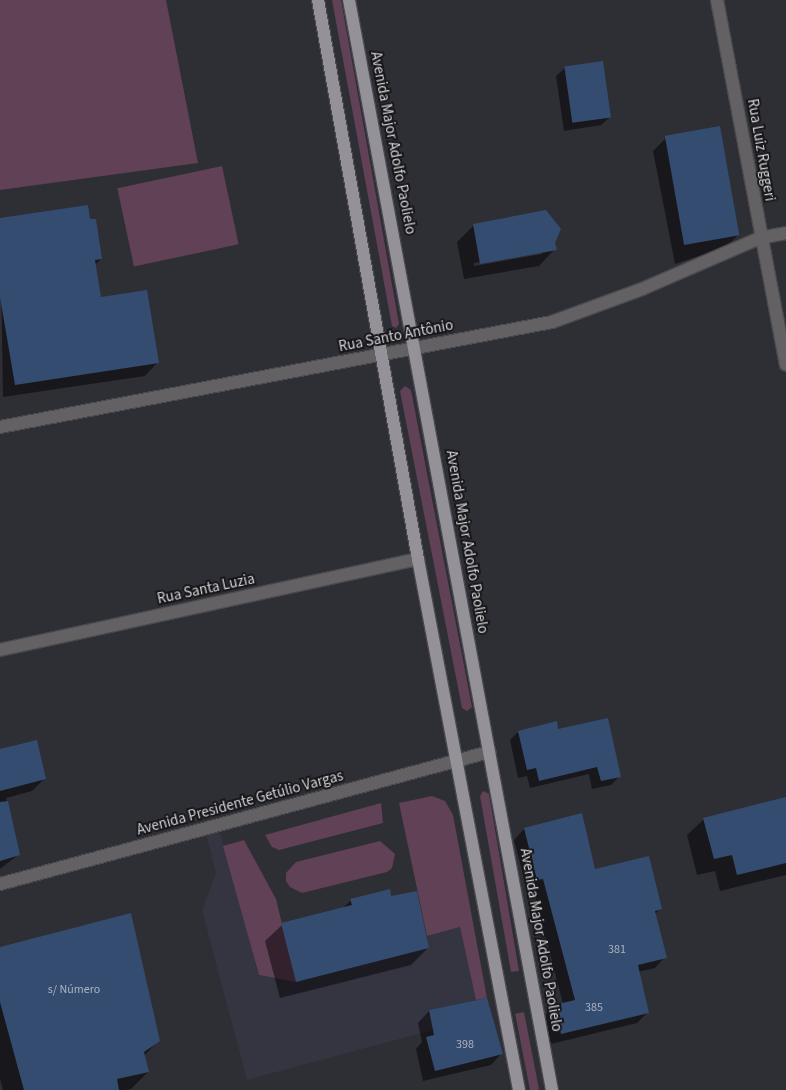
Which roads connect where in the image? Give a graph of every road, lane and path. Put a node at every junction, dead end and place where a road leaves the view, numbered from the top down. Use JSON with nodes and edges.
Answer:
{"nodes":[{"id":1,"x":318,"y":0,"type":"edge"},
{"id":2,"x":349,"y":0,"type":"edge"},
{"id":3,"x":717,"y":0,"type":"edge"},
{"id":4,"x":786,"y":233,"type":"edge"},
{"id":5,"x":760,"y":238,"type":"junction"},
{"id":6,"x":416,"y":350,"type":"junction"},
{"id":7,"x":383,"y":356,"type":"junction"},
{"id":8,"x":786,"y":365,"type":"edge"},
{"id":9,"x":0,"y":427,"type":"edge"},
{"id":10,"x":418,"y":560,"type":"junction"},
{"id":11,"x":0,"y":650,"type":"edge"},
{"id":12,"x":488,"y":752,"type":"junction"},
{"id":13,"x":459,"y":760,"type":"junction"},
{"id":14,"x":0,"y":884,"type":"edge"},
{"id":15,"x":519,"y":1090,"type":"edge"},
{"id":16,"x":552,"y":1090,"type":"edge"}],
"edges":[{"from":1,"to":7,"type":"main road"},
{"from":2,"to":6,"type":"main road","name":"Avenida Major Adolfo Paolielo"},
{"from":3,"to":5,"type":"street","name":"Rua Luiz Ruggeri"},
{"from":4,"to":5,"type":"street","name":"Rua Santo Antônio"},
{"from":5,"to":6,"type":"street","name":"Rua Santo Antônio"},
{"from":5,"to":8,"type":"street","name":"Rua Luiz Ruggeri"},
{"from":6,"to":7,"type":"street","name":"Rua Santo Antônio"},
{"from":6,"to":12,"type":"main road","name":"Avenida Major Adolfo Paolielo"},
{"from":7,"to":9,"type":"street","name":"Rua Santo Antônio"},
{"from":7,"to":10,"type":"main road"},
{"from":10,"to":11,"type":"street","name":"Rua Santa Luzia"},
{"from":10,"to":13,"type":"main road"},
{"from":12,"to":13,"type":"street","name":"Avenida Presidente Getúlio Vargas"},
{"from":12,"to":16,"type":"main road","name":"Avenida Major Adolfo Paolielo"},
{"from":13,"to":14,"type":"street","name":"Avenida Presidente Getúlio Vargas"},
{"from":13,"to":15,"type":"main road"}]}
